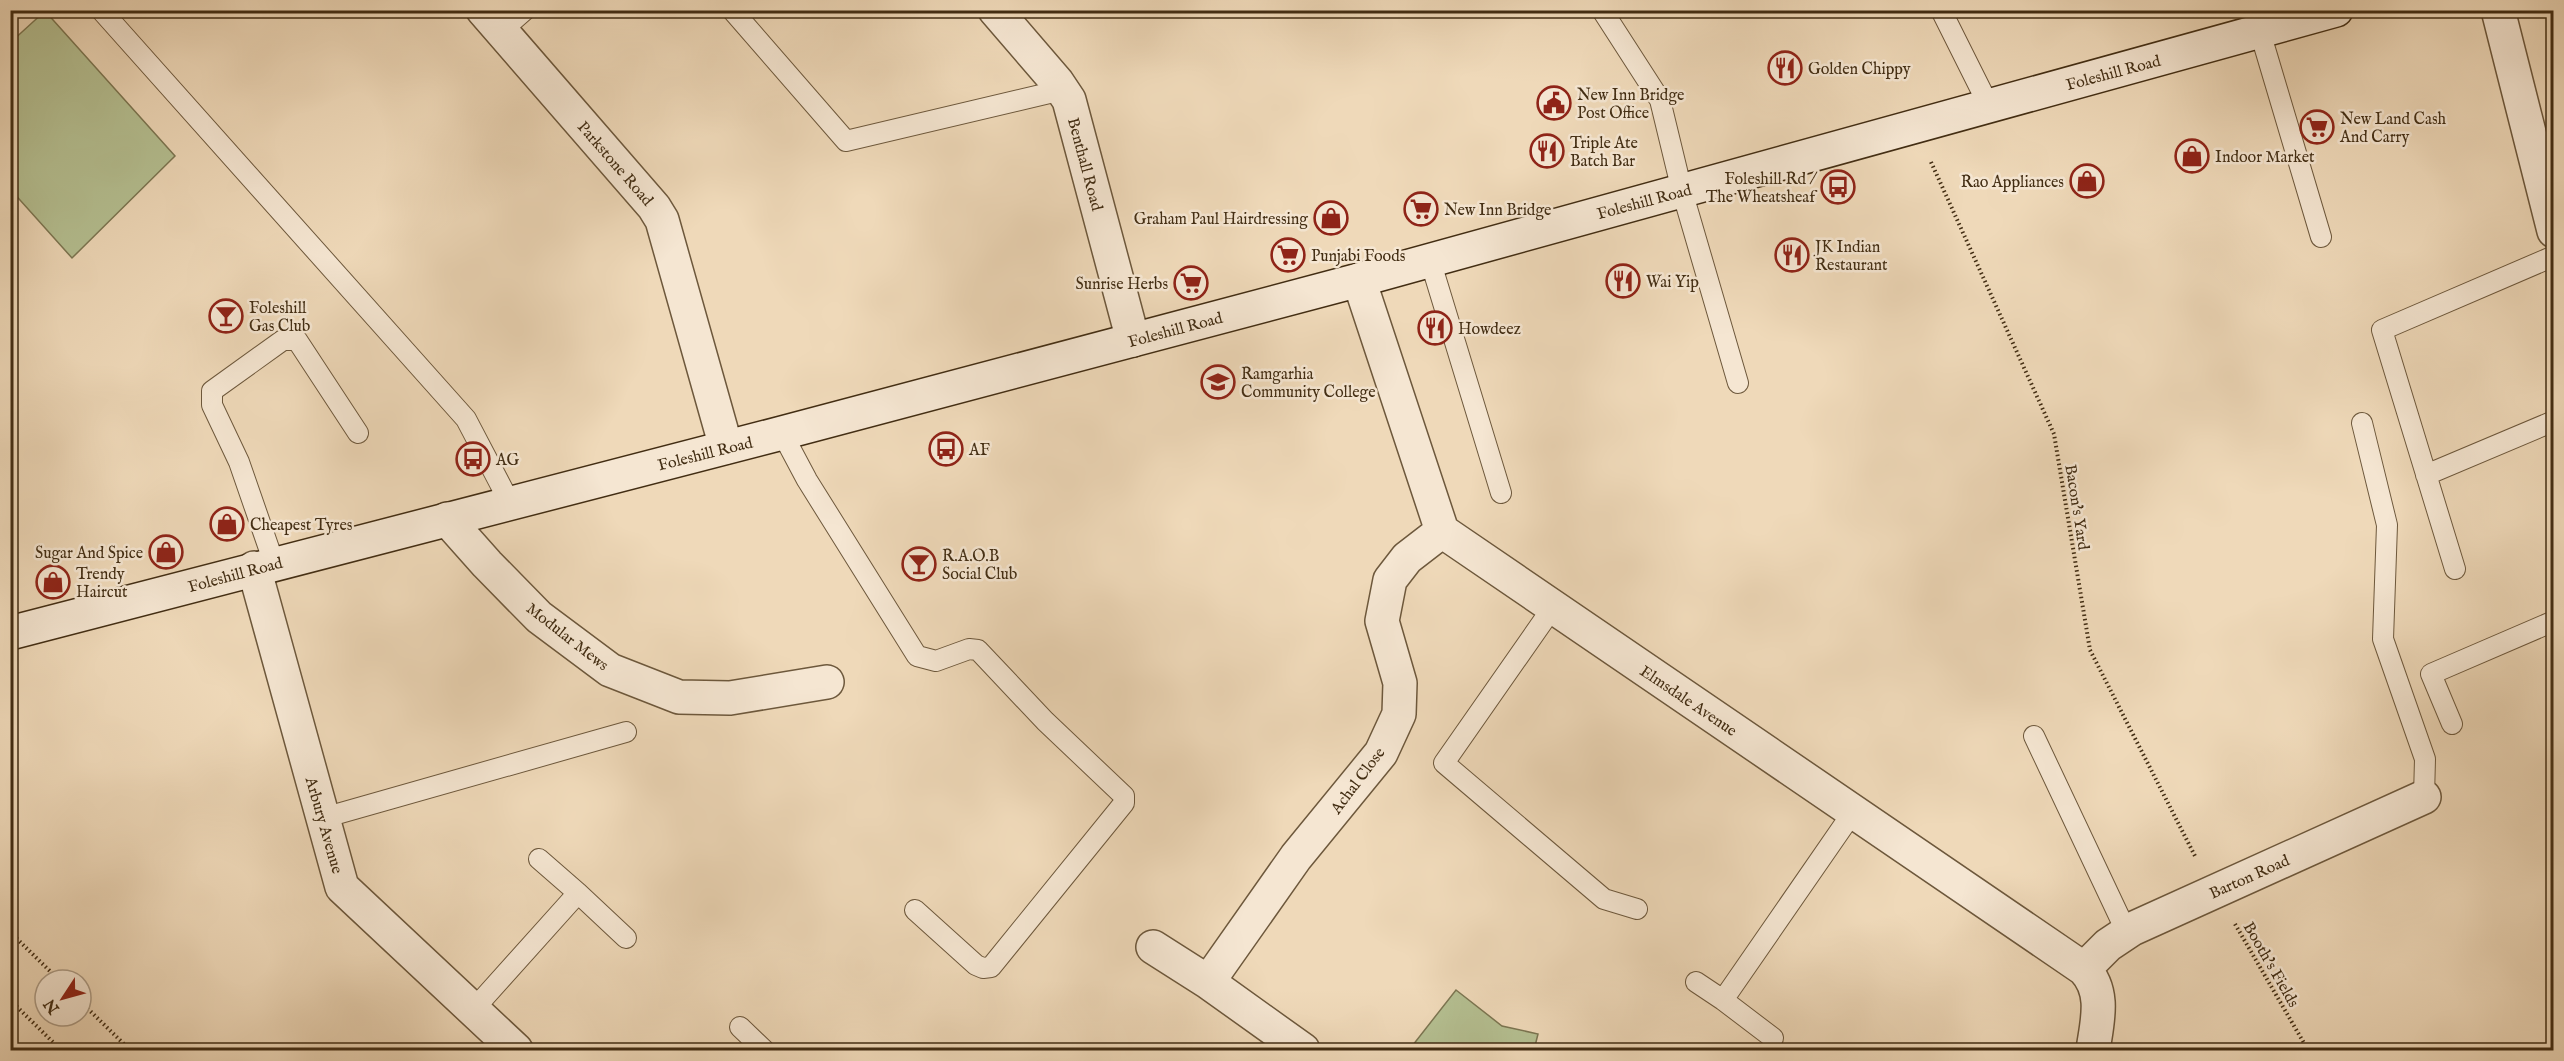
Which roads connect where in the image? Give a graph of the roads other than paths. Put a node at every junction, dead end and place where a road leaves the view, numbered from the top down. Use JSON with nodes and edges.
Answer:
{"nodes":[{"id":1,"x":100,"y":10,"type":"edge"},
{"id":2,"x":732,"y":10,"type":"edge"},
{"id":3,"x":994,"y":10,"type":"edge"},
{"id":4,"x":1602,"y":10,"type":"edge"},
{"id":5,"x":1941,"y":10,"type":"edge"},
{"id":6,"x":2336,"y":10,"type":"edge"},
{"id":7,"x":2498,"y":10,"type":"edge"},
{"id":8,"x":503,"y":17,"type":"edge"},
{"id":9,"x":2260,"y":32,"type":"junction"},
{"id":10,"x":1062,"y":90,"type":"junction"},
{"id":11,"x":1989,"y":106,"type":"junction"},
{"id":12,"x":1682,"y":191,"type":"junction"},
{"id":13,"x":2553,"y":231,"type":"edge"},
{"id":14,"x":2320,"y":237,"type":"dead end"},
{"id":15,"x":2553,"y":256,"type":"edge"},
{"id":16,"x":1430,"y":260,"type":"junction"},
{"id":17,"x":1359,"y":280,"type":"junction"},
{"id":18,"x":1133,"y":340,"type":"junction"},
{"id":19,"x":1738,"y":382,"type":"dead end"},
{"id":20,"x":2553,"y":421,"type":"edge"},
{"id":21,"x":2362,"y":423,"type":"dead end"},
{"id":22,"x":358,"y":433,"type":"dead end"},
{"id":23,"x":783,"y":433,"type":"junction"},
{"id":24,"x":726,"y":447,"type":"junction"},
{"id":25,"x":2426,"y":475,"type":"junction"},
{"id":26,"x":1501,"y":493,"type":"dead end"},
{"id":27,"x":510,"y":503,"type":"junction"},
{"id":28,"x":447,"y":519,"type":"junction"},
{"id":29,"x":1442,"y":531,"type":"junction"},
{"id":30,"x":264,"y":566,"type":"junction"},
{"id":31,"x":2455,"y":569,"type":"dead end"},
{"id":32,"x":1553,"y":607,"type":"junction"},
{"id":33,"x":2553,"y":621,"type":"edge"},
{"id":34,"x":10,"y":633,"type":"edge"},
{"id":35,"x":827,"y":682,"type":"dead end"},
{"id":36,"x":2452,"y":724,"type":"dead end"},
{"id":37,"x":626,"y":732,"type":"dead end"},
{"id":38,"x":2034,"y":736,"type":"dead end"},
{"id":39,"x":2424,"y":798,"type":"joint"},
{"id":40,"x":1853,"y":812,"type":"junction"},
{"id":41,"x":323,"y":818,"type":"junction"},
{"id":42,"x":538,"y":859,"type":"dead end"},
{"id":43,"x":578,"y":893,"type":"junction"},
{"id":44,"x":1637,"y":909,"type":"dead end"},
{"id":45,"x":915,"y":910,"type":"dead end"},
{"id":46,"x":2127,"y":933,"type":"junction"},
{"id":47,"x":627,"y":938,"type":"dead end"},
{"id":48,"x":1153,"y":947,"type":"dead end"},
{"id":49,"x":2084,"y":969,"type":"junction"},
{"id":50,"x":1208,"y":982,"type":"junction"},
{"id":51,"x":1696,"y":982,"type":"dead end"},
{"id":52,"x":1724,"y":1000,"type":"junction"},
{"id":53,"x":473,"y":1010,"type":"junction"},
{"id":54,"x":740,"y":1027,"type":"dead end"},
{"id":55,"x":1773,"y":1038,"type":"dead end"},
{"id":56,"x":516,"y":1050,"type":"edge"},
{"id":57,"x":765,"y":1050,"type":"edge"},
{"id":58,"x":1303,"y":1050,"type":"edge"},
{"id":59,"x":2093,"y":1050,"type":"edge"}],
"edges":[{"from":1,"to":27,"type":"lane"},
{"from":2,"to":10,"type":"lane"},
{"from":3,"to":10,"type":"street","name":"Benthall Road"},
{"from":4,"to":12,"type":"lane"},
{"from":5,"to":11,"type":"lane"},
{"from":6,"to":9,"type":"street","name":"Foleshill Road"},
{"from":7,"to":13,"type":"street"},
{"from":8,"to":24,"type":"street","name":"Parkstone Road"},
{"from":9,"to":11,"type":"street","name":"Foleshill Road"},
{"from":9,"to":14,"type":"lane"},
{"from":10,"to":18,"type":"street","name":"Benthall Road"},
{"from":11,"to":12,"type":"street","name":"Foleshill Road"},
{"from":12,"to":16,"type":"street","name":"Foleshill Road"},
{"from":12,"to":19,"type":"lane"},
{"from":15,"to":25,"type":"lane"},
{"from":16,"to":17,"type":"street","name":"Foleshill Road"},
{"from":16,"to":26,"type":"lane"},
{"from":17,"to":18,"type":"street","name":"Foleshill Road"},
{"from":17,"to":29,"type":"street"},
{"from":18,"to":23,"type":"street","name":"Foleshill Road"},
{"from":20,"to":25,"type":"lane"},
{"from":21,"to":39,"type":"lane"},
{"from":22,"to":30,"type":"lane"},
{"from":23,"to":24,"type":"street","name":"Foleshill Road"},
{"from":23,"to":45,"type":"lane"},
{"from":24,"to":27,"type":"street","name":"Foleshill Road"},
{"from":25,"to":31,"type":"lane"},
{"from":27,"to":28,"type":"street","name":"Foleshill Road"},
{"from":28,"to":30,"type":"street","name":"Foleshill Road"},
{"from":28,"to":35,"type":"street","name":"Modular Mews"},
{"from":29,"to":32,"type":"street","name":"Elmsdale Avenue"},
{"from":29,"to":50,"type":"street","name":"Achal Close"},
{"from":30,"to":34,"type":"street","name":"Foleshill Road"},
{"from":30,"to":41,"type":"street","name":"Arbury Avenue"},
{"from":32,"to":40,"type":"street","name":"Elmsdale Avenue"},
{"from":32,"to":44,"type":"lane"},
{"from":33,"to":36,"type":"lane"},
{"from":37,"to":41,"type":"lane"},
{"from":38,"to":46,"type":"lane"},
{"from":39,"to":46,"type":"street","name":"Barton Road"},
{"from":40,"to":49,"type":"street","name":"Elmsdale Avenue"},
{"from":40,"to":52,"type":"lane"},
{"from":41,"to":53,"type":"street","name":"Arbury Avenue"},
{"from":42,"to":43,"type":"lane"},
{"from":43,"to":47,"type":"lane"},
{"from":43,"to":53,"type":"lane"},
{"from":46,"to":49,"type":"street","name":"Barton Road"},
{"from":48,"to":50,"type":"street"},
{"from":49,"to":59,"type":"street","name":"Elmsdale Avenue"},
{"from":50,"to":58,"type":"street"},
{"from":51,"to":52,"type":"lane"},
{"from":52,"to":55,"type":"lane"},
{"from":53,"to":56,"type":"street","name":"Arbury Avenue"},
{"from":54,"to":57,"type":"lane"}]}
